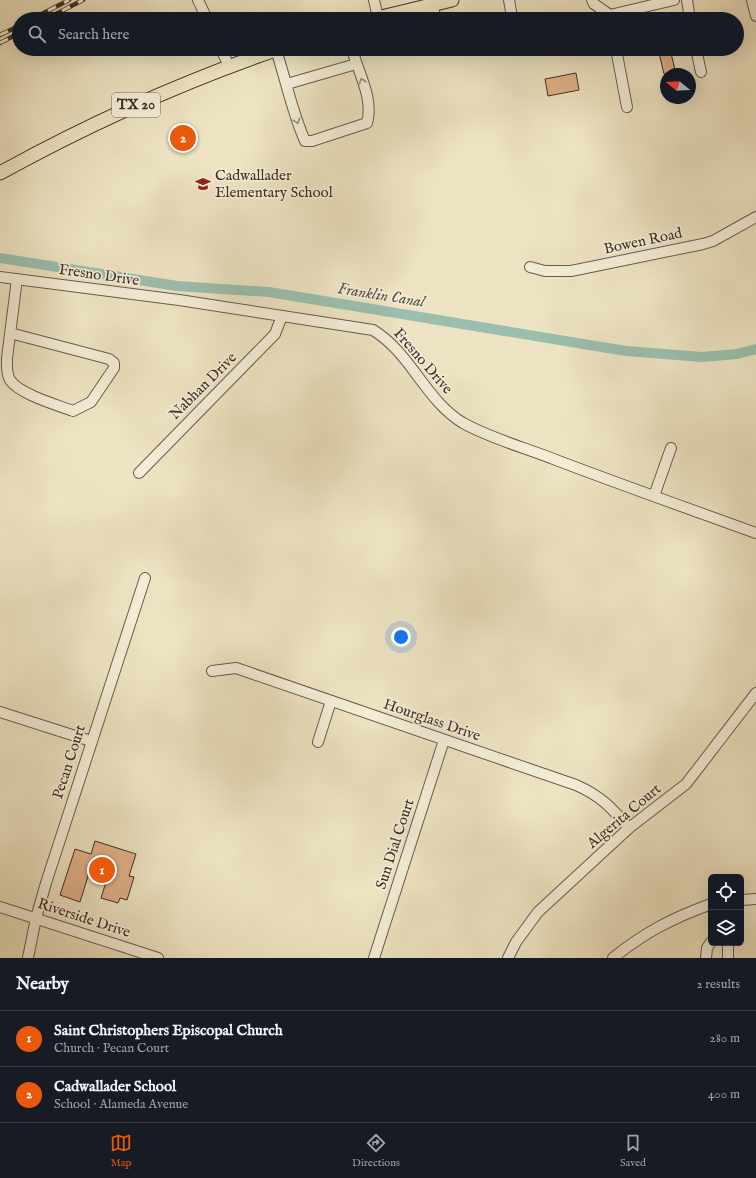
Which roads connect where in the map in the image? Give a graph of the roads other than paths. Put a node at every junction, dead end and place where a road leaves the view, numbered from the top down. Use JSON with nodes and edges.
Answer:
{"nodes":[{"id":1,"x":198,"y":0,"type":"edge"},
{"id":2,"x":374,"y":0,"type":"edge"},
{"id":3,"x":452,"y":0,"type":"edge"},
{"id":4,"x":508,"y":0,"type":"edge"},
{"id":5,"x":592,"y":0,"type":"edge"},
{"id":6,"x":674,"y":0,"type":"edge"},
{"id":7,"x":687,"y":0,"type":"edge"},
{"id":8,"x":752,"y":0,"type":"edge"},
{"id":9,"x":428,"y":3,"type":"edge"},
{"id":10,"x":204,"y":12,"type":"edge"},
{"id":11,"x":375,"y":12,"type":"edge"},
{"id":12,"x":397,"y":12,"type":"edge"},
{"id":13,"x":432,"y":12,"type":"edge"},
{"id":14,"x":511,"y":12,"type":"edge"},
{"id":15,"x":604,"y":12,"type":"edge"},
{"id":16,"x":629,"y":12,"type":"edge"},
{"id":17,"x":689,"y":12,"type":"edge"},
{"id":18,"x":756,"y":16,"type":"edge"},
{"id":19,"x":224,"y":56,"type":"edge"},
{"id":20,"x":257,"y":56,"type":"edge"},
{"id":21,"x":279,"y":56,"type":"edge"},
{"id":22,"x":354,"y":56,"type":"edge"},
{"id":23,"x":617,"y":56,"type":"edge"},
{"id":24,"x":698,"y":56,"type":"edge"},
{"id":25,"x":356,"y":64,"type":"junction"},
{"id":26,"x":229,"y":66,"type":"junction"},
{"id":27,"x":701,"y":72,"type":"dead end"},
{"id":28,"x":287,"y":84,"type":"junction"},
{"id":29,"x":627,"y":107,"type":"dead end"},
{"id":30,"x":0,"y":173,"type":"edge"},
{"id":31,"x":756,"y":217,"type":"edge"},
{"id":32,"x":530,"y":267,"type":"dead end"},
{"id":33,"x":0,"y":276,"type":"edge"},
{"id":34,"x":17,"y":279,"type":"junction"},
{"id":35,"x":282,"y":316,"type":"junction"},
{"id":36,"x":10,"y":333,"type":"junction"},
{"id":37,"x":672,"y":448,"type":"dead end"},
{"id":38,"x":139,"y":473,"type":"dead end"},
{"id":39,"x":654,"y":496,"type":"junction"},
{"id":40,"x":756,"y":532,"type":"edge"},
{"id":41,"x":145,"y":578,"type":"dead end"},
{"id":42,"x":212,"y":671,"type":"dead end"},
{"id":43,"x":756,"y":693,"type":"edge"},
{"id":44,"x":331,"y":701,"type":"junction"},
{"id":45,"x":0,"y":712,"type":"edge"},
{"id":46,"x":444,"y":740,"type":"junction"},
{"id":47,"x":91,"y":741,"type":"junction"},
{"id":48,"x":318,"y":742,"type":"dead end"},
{"id":49,"x":629,"y":828,"type":"junction"},
{"id":50,"x":756,"y":899,"type":"edge"},
{"id":51,"x":744,"y":900,"type":"edge"},
{"id":52,"x":708,"y":905,"type":"edge"},
{"id":53,"x":0,"y":907,"type":"edge"},
{"id":54,"x":36,"y":918,"type":"junction"},
{"id":55,"x":708,"y":946,"type":"edge"},
{"id":56,"x":728,"y":946,"type":"edge"},
{"id":57,"x":28,"y":958,"type":"edge"},
{"id":58,"x":156,"y":958,"type":"edge"},
{"id":59,"x":374,"y":958,"type":"edge"},
{"id":60,"x":508,"y":958,"type":"edge"},
{"id":61,"x":613,"y":958,"type":"edge"},
{"id":62,"x":706,"y":958,"type":"edge"},
{"id":63,"x":728,"y":958,"type":"edge"}],
"edges":[{"from":1,"to":10,"type":"street"},
{"from":2,"to":11,"type":"street"},
{"from":3,"to":9,"type":"main road"},
{"from":4,"to":14,"type":"street"},
{"from":5,"to":15,"type":"street"},
{"from":6,"to":16,"type":"street"},
{"from":7,"to":17,"type":"street"},
{"from":8,"to":18,"type":"street"},
{"from":9,"to":12,"type":"main road"},
{"from":9,"to":13,"type":"street"},
{"from":19,"to":26,"type":"street"},
{"from":20,"to":26,"type":"main road","number":"TX 20"},
{"from":21,"to":28,"type":"street"},
{"from":22,"to":25,"type":"street"},
{"from":23,"to":29,"type":"street"},
{"from":24,"to":27,"type":"street"},
{"from":25,"to":28,"type":"street"},
{"from":28,"to":25,"type":"street","one_way":true},
{"from":26,"to":30,"type":"main road","number":"TX 20"},
{"from":31,"to":32,"type":"street","name":"Bowen Road"},
{"from":33,"to":34,"type":"street","name":"Fresno Drive"},
{"from":34,"to":35,"type":"street","name":"Fresno Drive"},
{"from":34,"to":36,"type":"street"},
{"from":35,"to":38,"type":"street","name":"Nabhan Drive"},
{"from":35,"to":39,"type":"street","name":"Fresno Drive"},
{"from":36,"to":36,"type":"street"},
{"from":37,"to":39,"type":"street"},
{"from":39,"to":40,"type":"street","name":"Fresno Drive"},
{"from":41,"to":47,"type":"street","name":"Pecan Court"},
{"from":42,"to":44,"type":"street","name":"Hourglass Drive"},
{"from":43,"to":49,"type":"street","name":"Algerita Court"},
{"from":44,"to":46,"type":"street","name":"Hourglass Drive"},
{"from":44,"to":48,"type":"street"},
{"from":45,"to":47,"type":"street"},
{"from":46,"to":49,"type":"street","name":"Hourglass Drive"},
{"from":46,"to":59,"type":"street","name":"Sun Dial Court"},
{"from":47,"to":54,"type":"street","name":"Pecan Court"},
{"from":49,"to":60,"type":"street","name":"Algerita Court"},
{"from":50,"to":51,"type":"street"},
{"from":52,"to":61,"type":"street"},
{"from":53,"to":54,"type":"street","name":"Riverside Drive"},
{"from":54,"to":57,"type":"street","name":"Pecan Court"},
{"from":54,"to":58,"type":"street","name":"Riverside Drive"},
{"from":55,"to":62,"type":"street"},
{"from":56,"to":63,"type":"street"}]}
